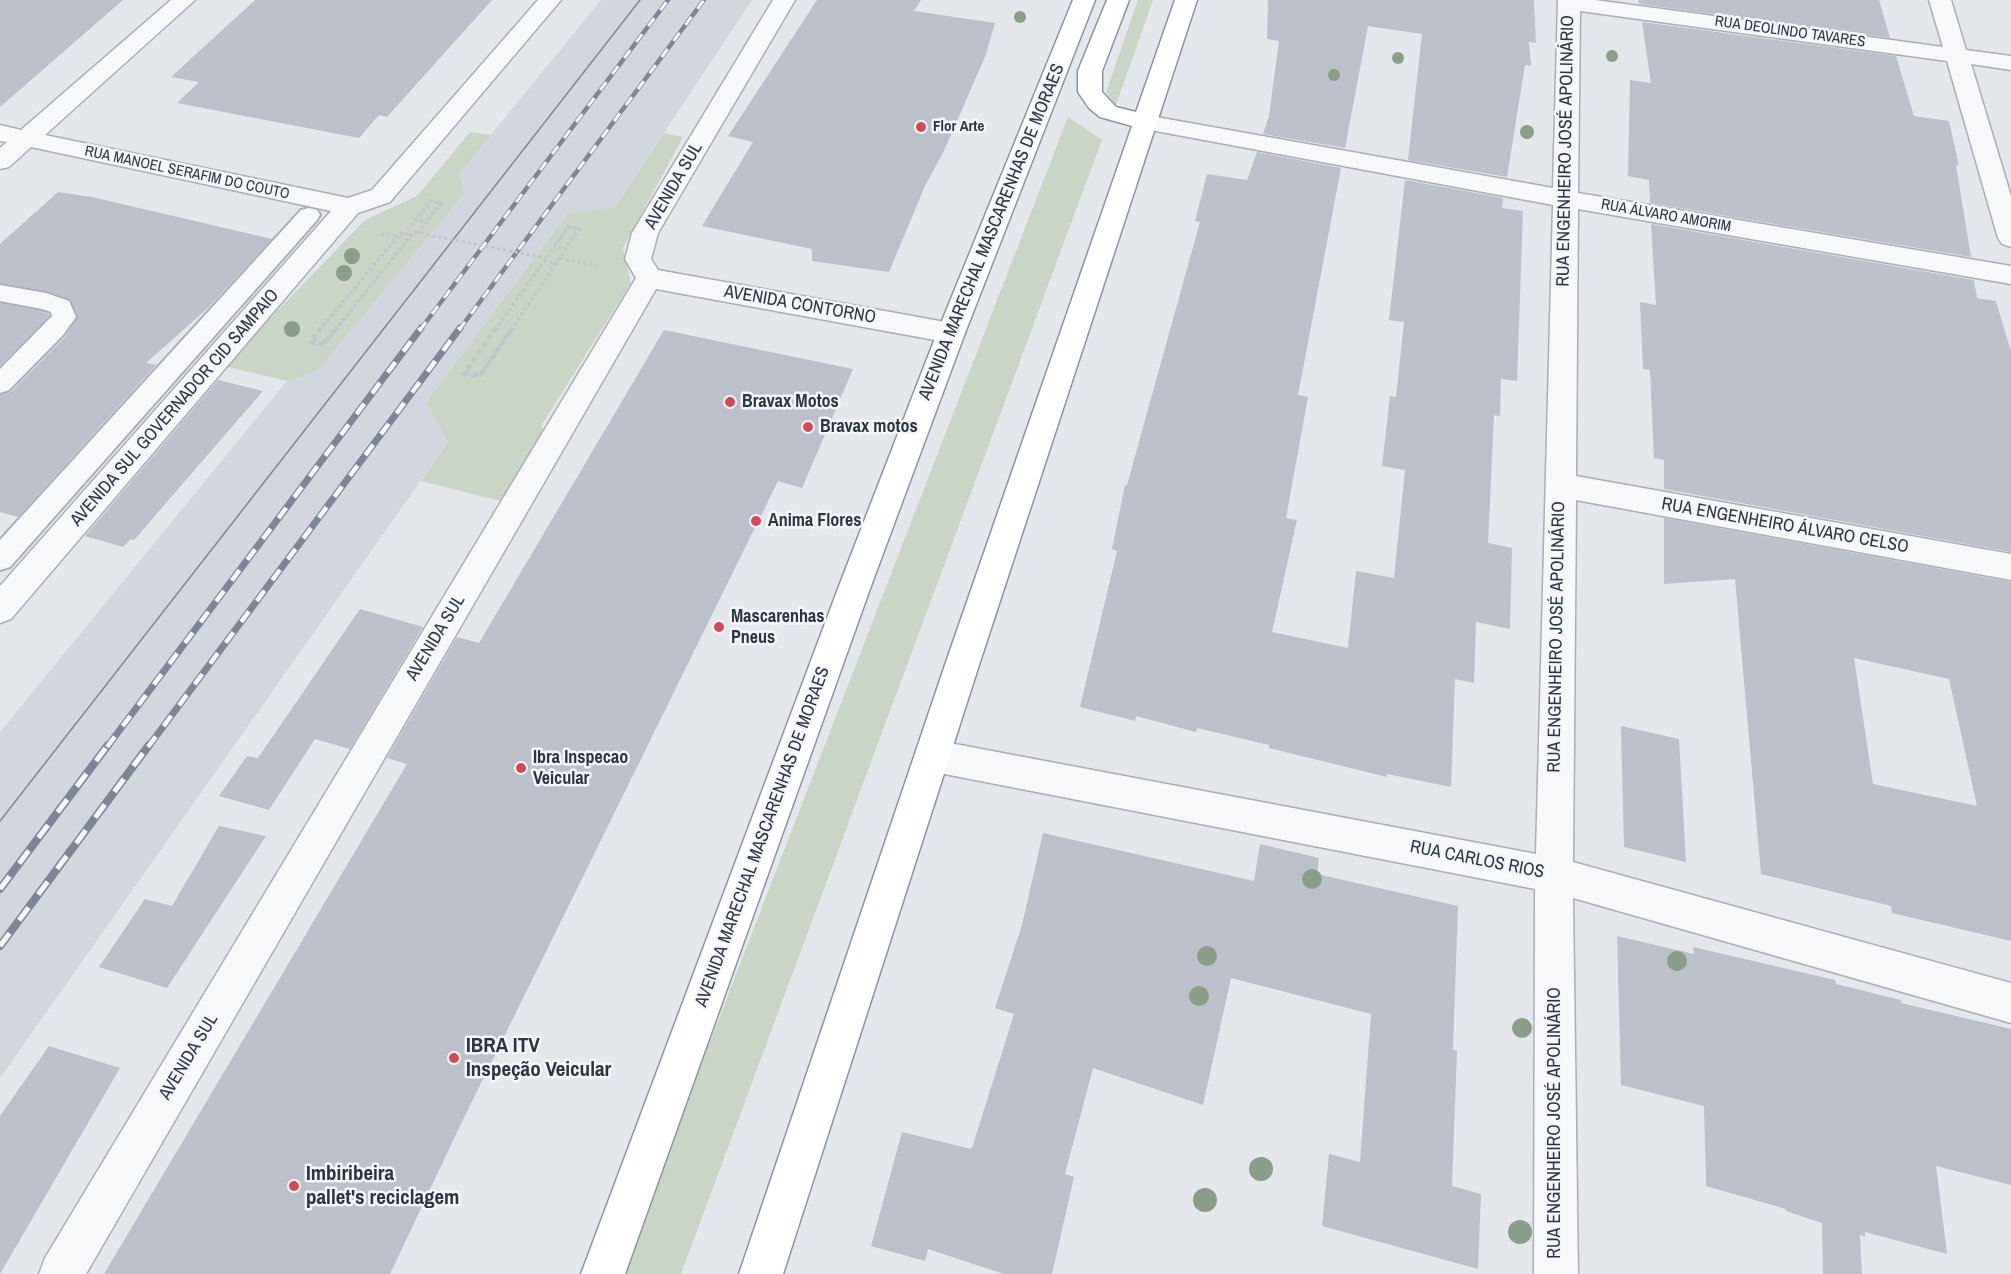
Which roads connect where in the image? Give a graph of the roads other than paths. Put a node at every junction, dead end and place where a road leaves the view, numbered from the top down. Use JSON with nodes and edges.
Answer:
{"nodes":[{"id":1,"x":184,"y":0,"type":"edge"},
{"id":2,"x":550,"y":0,"type":"edge"},
{"id":3,"x":784,"y":0,"type":"edge"},
{"id":4,"x":1084,"y":0,"type":"edge"},
{"id":5,"x":1118,"y":0,"type":"edge"},
{"id":6,"x":1186,"y":0,"type":"edge"},
{"id":7,"x":1940,"y":0,"type":"edge"},
{"id":8,"x":1569,"y":1,"type":"edge"},
{"id":9,"x":1956,"y":54,"type":"junction"},
{"id":10,"x":2011,"y":63,"type":"edge"},
{"id":11,"x":1145,"y":122,"type":"junction"},
{"id":12,"x":0,"y":133,"type":"edge"},
{"id":13,"x":26,"y":140,"type":"junction"},
{"id":14,"x":0,"y":161,"type":"edge"},
{"id":15,"x":1566,"y":199,"type":"junction"},
{"id":16,"x":349,"y":207,"type":"junction"},
{"id":17,"x":309,"y":215,"type":"dead end"},
{"id":18,"x":2011,"y":238,"type":"edge"},
{"id":19,"x":2011,"y":275,"type":"edge"},
{"id":20,"x":649,"y":278,"type":"junction"},
{"id":21,"x":0,"y":292,"type":"edge"},
{"id":22,"x":951,"y":333,"type":"junction"},
{"id":23,"x":0,"y":384,"type":"edge"},
{"id":24,"x":1559,"y":485,"type":"junction"},
{"id":25,"x":0,"y":559,"type":"edge"},
{"id":26,"x":2011,"y":567,"type":"edge"},
{"id":27,"x":0,"y":609,"type":"edge"},
{"id":28,"x":934,"y":756,"type":"junction"},
{"id":29,"x":1554,"y":875,"type":"junction"},
{"id":30,"x":2011,"y":1003,"type":"edge"},
{"id":31,"x":61,"y":1274,"type":"edge"},
{"id":32,"x":603,"y":1274,"type":"edge"},
{"id":33,"x":761,"y":1274,"type":"edge"},
{"id":34,"x":1556,"y":1274,"type":"edge"}],
"edges":[{"from":1,"to":13,"type":"street"},
{"from":2,"to":16,"type":"street"},
{"from":3,"to":20,"type":"street","name":"AVENIDA SUL"},
{"from":4,"to":22,"type":"highway","name":"AVENIDA MARECHAL MASCARENHAS DE MORAES"},
{"from":5,"to":11,"type":"highway"},
{"from":6,"to":11,"type":"highway"},
{"from":7,"to":9,"type":"street"},
{"from":8,"to":9,"type":"street","name":"RUA DEOLINDO TAVARES"},
{"from":8,"to":15,"type":"street","name":"RUA ENGENHEIRO JOSÉ APOLINÁRIO"},
{"from":9,"to":10,"type":"street","name":"RUA DEOLINDO TAVARES"},
{"from":9,"to":18,"type":"street"},
{"from":11,"to":15,"type":"street","name":"RUA ÁLVARO AMORIM"},
{"from":11,"to":28,"type":"highway"},
{"from":12,"to":13,"type":"street"},
{"from":13,"to":14,"type":"street"},
{"from":13,"to":16,"type":"street","name":"RUA MANOEL SERAFIM DO COUTO"},
{"from":15,"to":19,"type":"street","name":"RUA ÁLVARO AMORIM"},
{"from":15,"to":24,"type":"street","name":"RUA ENGENHEIRO JOSÉ APOLINÁRIO"},
{"from":16,"to":27,"type":"street","name":"AVENIDA SUL GOVERNADOR CID SAMPAIO"},
{"from":17,"to":25,"type":"lane"},
{"from":20,"to":22,"type":"street","name":"AVENIDA CONTORNO"},
{"from":20,"to":31,"type":"street","name":"AVENIDA SUL"},
{"from":21,"to":23,"type":"lane"},
{"from":22,"to":32,"type":"highway","name":"AVENIDA MARECHAL MASCARENHAS DE MORAES"},
{"from":24,"to":26,"type":"street","name":"RUA ENGENHEIRO ÁLVARO CELSO"},
{"from":24,"to":29,"type":"street","name":"RUA ENGENHEIRO JOSÉ APOLINÁRIO"},
{"from":28,"to":29,"type":"street","name":"RUA CARLOS RIOS"},
{"from":28,"to":33,"type":"highway"},
{"from":29,"to":30,"type":"street","name":"RUA CARLOS RIOS"},
{"from":29,"to":34,"type":"street","name":"RUA ENGENHEIRO JOSÉ APOLINÁRIO"}]}
